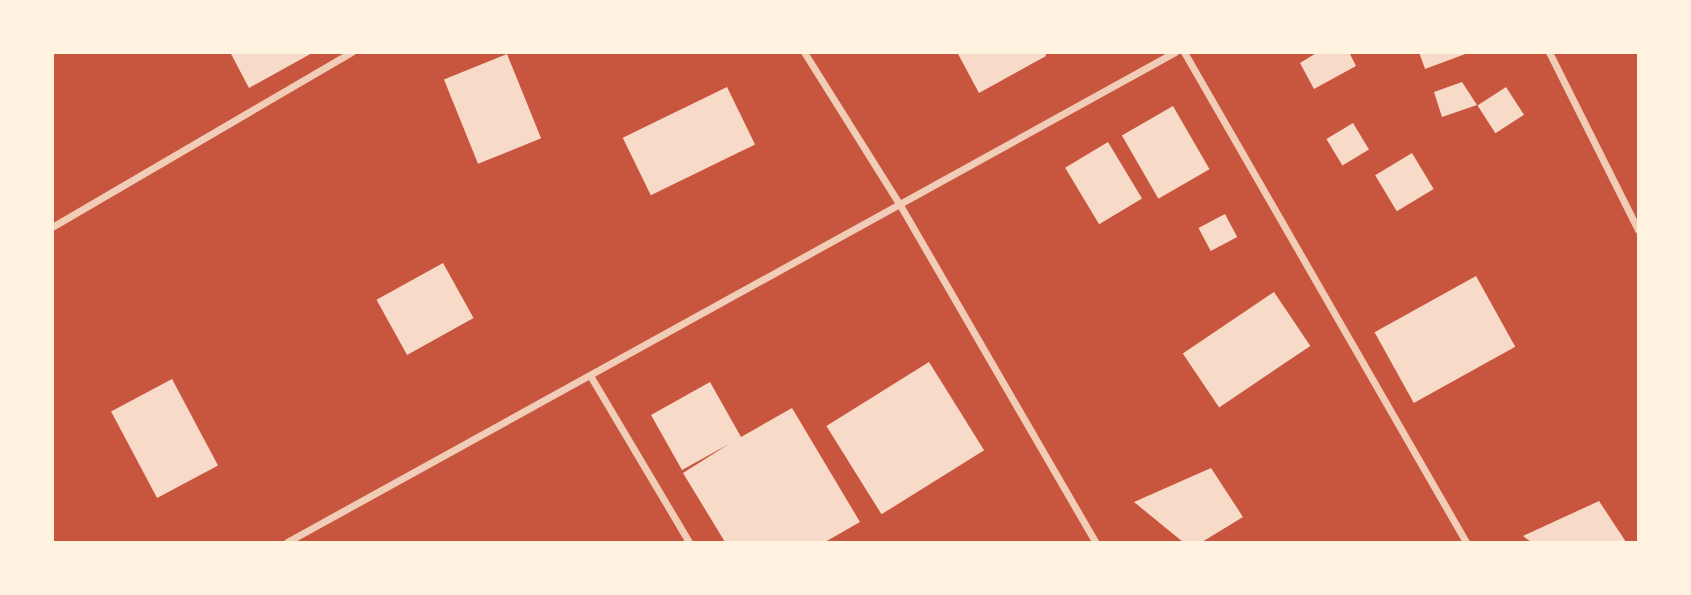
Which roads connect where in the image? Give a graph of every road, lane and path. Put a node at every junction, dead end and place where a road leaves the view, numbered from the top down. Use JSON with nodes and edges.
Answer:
{"nodes":[{"id":1,"x":352,"y":52,"type":"edge"},
{"id":2,"x":804,"y":52,"type":"edge"},
{"id":3,"x":1175,"y":52,"type":"edge"},
{"id":4,"x":1184,"y":52,"type":"edge"},
{"id":5,"x":1549,"y":52,"type":"edge"},
{"id":6,"x":900,"y":205,"type":"junction"},
{"id":7,"x":52,"y":227,"type":"edge"},
{"id":8,"x":1639,"y":230,"type":"edge"},
{"id":9,"x":591,"y":377,"type":"junction"},
{"id":10,"x":292,"y":541,"type":"edge"},
{"id":11,"x":689,"y":542,"type":"edge"},
{"id":12,"x":1096,"y":542,"type":"edge"},
{"id":13,"x":1466,"y":542,"type":"edge"}],
"edges":[{"from":1,"to":7,"type":"street"},
{"from":2,"to":6,"type":"street"},
{"from":3,"to":6,"type":"street"},
{"from":4,"to":13,"type":"street"},
{"from":5,"to":8,"type":"street"},
{"from":6,"to":9,"type":"street"},
{"from":6,"to":12,"type":"street"},
{"from":9,"to":10,"type":"street"},
{"from":9,"to":11,"type":"street"}]}
